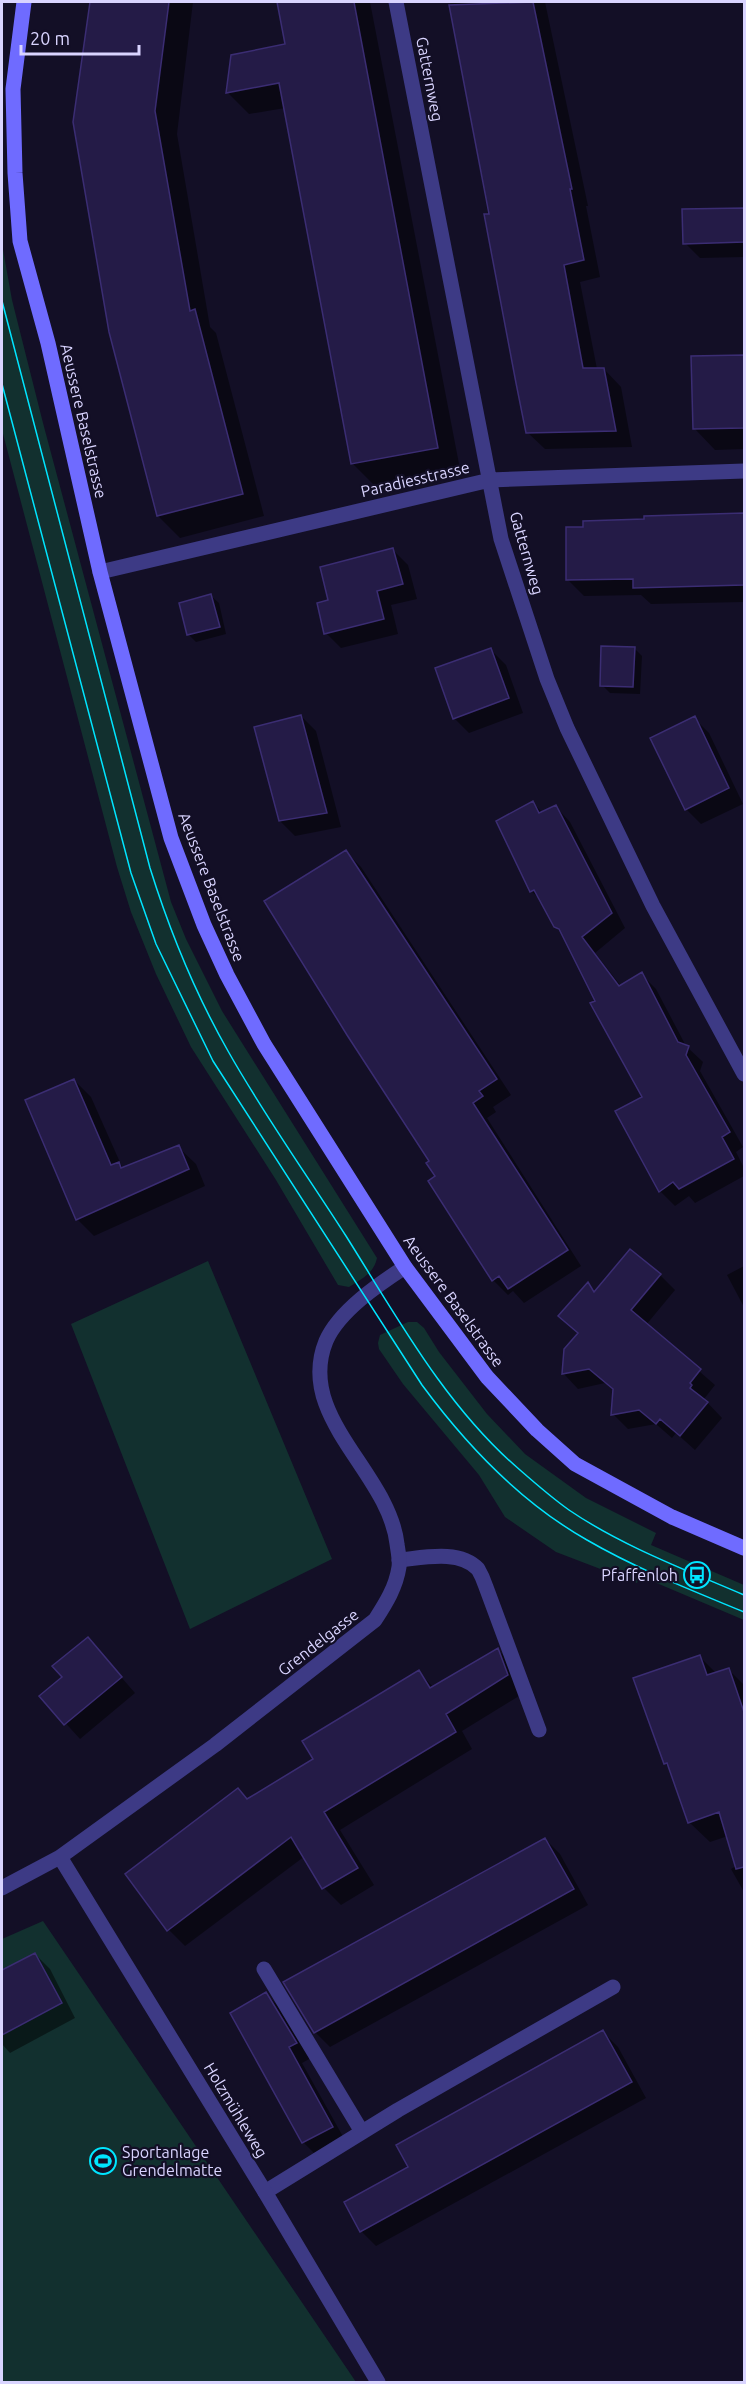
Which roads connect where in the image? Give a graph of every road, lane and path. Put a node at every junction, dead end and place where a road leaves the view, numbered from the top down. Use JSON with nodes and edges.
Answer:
{"nodes":[{"id":1,"x":24,"y":2,"type":"edge"},
{"id":2,"x":396,"y":2,"type":"edge"},
{"id":3,"x":744,"y":471,"type":"edge"},
{"id":4,"x":490,"y":480,"type":"junction"},
{"id":5,"x":100,"y":572,"type":"junction"},
{"id":6,"x":744,"y":1074,"type":"edge"},
{"id":7,"x":405,"y":1267,"type":"junction"},
{"id":8,"x":744,"y":1548,"type":"edge"},
{"id":9,"x":399,"y":1560,"type":"junction"},
{"id":10,"x":539,"y":1730,"type":"dead end"},
{"id":11,"x":60,"y":1857,"type":"junction"},
{"id":12,"x":2,"y":1888,"type":"edge"},
{"id":13,"x":264,"y":1969,"type":"dead end"},
{"id":14,"x":613,"y":1987,"type":"dead end"},
{"id":15,"x":362,"y":2132,"type":"junction"},
{"id":16,"x":265,"y":2192,"type":"junction"},
{"id":17,"x":378,"y":2382,"type":"edge"}],
"edges":[{"from":1,"to":5,"type":"main road","name":"Aeussere Baselstrasse"},
{"from":2,"to":4,"type":"street","name":"Gatternweg"},
{"from":3,"to":4,"type":"street","name":"Paradiesstrasse"},
{"from":4,"to":5,"type":"street","name":"Paradiesstrasse"},
{"from":4,"to":6,"type":"street","name":"Gatternweg"},
{"from":5,"to":7,"type":"main road","name":"Aeussere Baselstrasse"},
{"from":7,"to":8,"type":"main road","name":"Aeussere Baselstrasse"},
{"from":7,"to":9,"type":"street","name":"Grendelgasse"},
{"from":9,"to":10,"type":"street"},
{"from":9,"to":11,"type":"street","name":"Grendelgasse"},
{"from":11,"to":12,"type":"street","name":"Grendelgasse"},
{"from":11,"to":16,"type":"street","name":"Holzmühleweg"},
{"from":13,"to":15,"type":"street"},
{"from":14,"to":15,"type":"street"},
{"from":15,"to":16,"type":"street"},
{"from":16,"to":17,"type":"street","name":"Holzmühleweg"}]}
